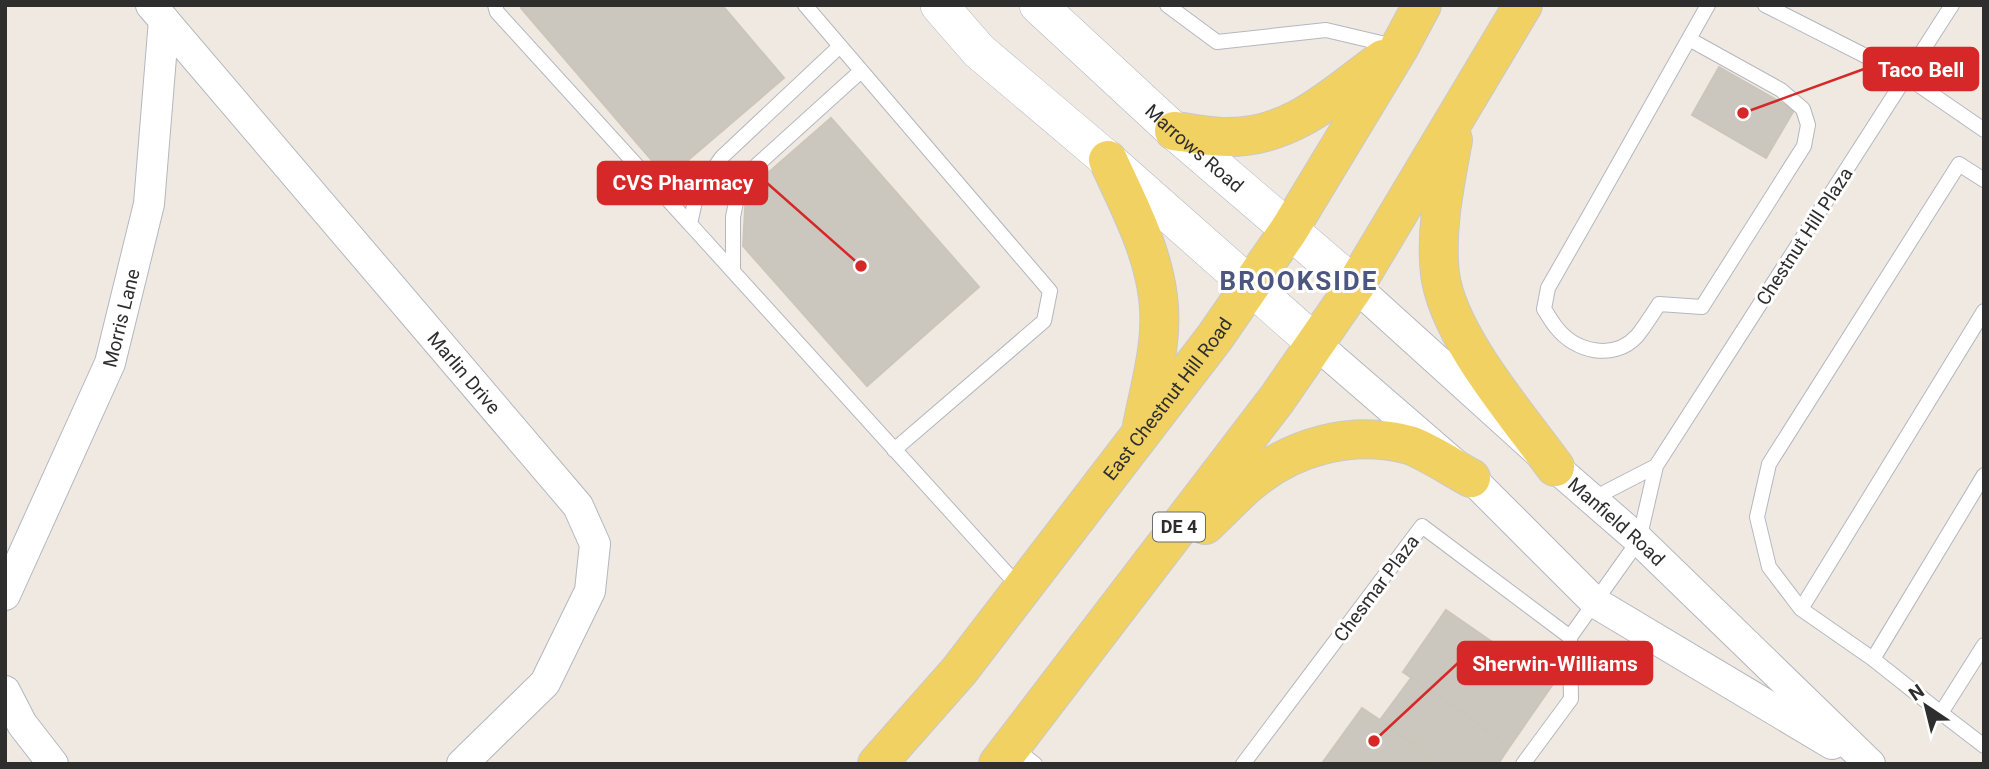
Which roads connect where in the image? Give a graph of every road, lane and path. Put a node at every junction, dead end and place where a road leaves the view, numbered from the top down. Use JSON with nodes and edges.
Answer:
{"nodes":[{"id":1,"x":495,"y":5,"type":"edge"},
{"id":2,"x":805,"y":5,"type":"edge"},
{"id":3,"x":939,"y":5,"type":"edge"},
{"id":4,"x":1038,"y":5,"type":"edge"},
{"id":5,"x":1167,"y":5,"type":"edge"},
{"id":6,"x":1422,"y":5,"type":"edge"},
{"id":7,"x":1523,"y":5,"type":"edge"},
{"id":8,"x":1708,"y":5,"type":"edge"},
{"id":9,"x":1765,"y":5,"type":"edge"},
{"id":10,"x":1952,"y":5,"type":"edge"},
{"id":11,"x":158,"y":13,"type":"edge"},
{"id":12,"x":1689,"y":39,"type":"junction"},
{"id":13,"x":840,"y":46,"type":"junction"},
{"id":14,"x":1399,"y":48,"type":"junction"},
{"id":15,"x":861,"y":71,"type":"junction"},
{"id":16,"x":1907,"y":77,"type":"junction"},
{"id":17,"x":1458,"y":114,"type":"junction"},
{"id":18,"x":1984,"y":130,"type":"edge"},
{"id":19,"x":1174,"y":131,"type":"junction"},
{"id":20,"x":1108,"y":160,"type":"junction"},
{"id":21,"x":1984,"y":180,"type":"edge"},
{"id":22,"x":690,"y":224,"type":"junction"},
{"id":23,"x":1289,"y":230,"type":"junction"},
{"id":24,"x":733,"y":271,"type":"junction"},
{"id":25,"x":1250,"y":286,"type":"junction"},
{"id":26,"x":1355,"y":286,"type":"junction"},
{"id":27,"x":1984,"y":311,"type":"edge"},
{"id":28,"x":1315,"y":343,"type":"junction"},
{"id":29,"x":1140,"y":434,"type":"junction"},
{"id":30,"x":894,"y":450,"type":"junction"},
{"id":31,"x":1656,"y":466,"type":"junction"},
{"id":32,"x":1555,"y":467,"type":"junction"},
{"id":33,"x":1984,"y":475,"type":"edge"},
{"id":34,"x":1471,"y":478,"type":"junction"},
{"id":35,"x":1592,"y":499,"type":"junction"},
{"id":36,"x":1639,"y":540,"type":"junction"},
{"id":37,"x":1022,"y":590,"type":"junction"},
{"id":38,"x":1128,"y":594,"type":"junction"},
{"id":39,"x":5,"y":595,"type":"edge"},
{"id":40,"x":1596,"y":603,"type":"junction"},
{"id":41,"x":1801,"y":609,"type":"junction"},
{"id":42,"x":1570,"y":637,"type":"junction"},
{"id":43,"x":1984,"y":645,"type":"edge"},
{"id":44,"x":1873,"y":659,"type":"junction"},
{"id":45,"x":5,"y":691,"type":"edge"},
{"id":46,"x":1941,"y":713,"type":"junction"},
{"id":47,"x":1984,"y":746,"type":"edge"},
{"id":48,"x":1015,"y":758,"type":"edge"},
{"id":49,"x":53,"y":764,"type":"edge"},
{"id":50,"x":462,"y":764,"type":"edge"},
{"id":51,"x":877,"y":764,"type":"edge"},
{"id":52,"x":1243,"y":764,"type":"edge"},
{"id":53,"x":1523,"y":764,"type":"edge"},
{"id":54,"x":1867,"y":764,"type":"edge"}],
"edges":[{"from":1,"to":22,"type":"lane"},
{"from":2,"to":13,"type":"lane"},
{"from":3,"to":20,"type":"street"},
{"from":4,"to":19,"type":"street","name":"Marrows Road"},
{"from":5,"to":14,"type":"lane"},
{"from":6,"to":14,"type":"main road","name":"East Chestnut Hill Road"},
{"from":7,"to":17,"type":"main road","number":"DE 4"},
{"from":8,"to":12,"type":"lane"},
{"from":9,"to":16,"type":"lane"},
{"from":10,"to":16,"type":"lane","name":"Chestnut Hill Plaza"},
{"from":11,"to":39,"type":"street","name":"Morris Lane"},
{"from":11,"to":50,"type":"street","name":"Marlin Drive"},
{"from":12,"to":12,"type":"lane"},
{"from":13,"to":15,"type":"lane"},
{"from":13,"to":22,"type":"lane"},
{"from":14,"to":19,"type":"main road"},
{"from":14,"to":23,"type":"main road","name":"East Chestnut Hill Road"},
{"from":15,"to":24,"type":"lane"},
{"from":15,"to":30,"type":"lane"},
{"from":16,"to":18,"type":"lane"},
{"from":16,"to":31,"type":"lane","name":"Chestnut Hill Plaza"},
{"from":17,"to":26,"type":"main road","number":"DE 4"},
{"from":17,"to":32,"type":"main road"},
{"from":19,"to":23,"type":"street","name":"Marrows Road"},
{"from":20,"to":25,"type":"street"},
{"from":20,"to":29,"type":"main road"},
{"from":21,"to":41,"type":"lane"},
{"from":22,"to":24,"type":"lane"},
{"from":23,"to":25,"type":"main road","name":"East Chestnut Hill Road"},
{"from":23,"to":26,"type":"street","name":"Marrows Road"},
{"from":24,"to":30,"type":"lane"},
{"from":25,"to":28,"type":"street"},
{"from":25,"to":29,"type":"main road","name":"East Chestnut Hill Road"},
{"from":26,"to":28,"type":"main road","number":"DE 4"},
{"from":26,"to":32,"type":"street","name":"Manfield Road"},
{"from":27,"to":41,"type":"lane"},
{"from":28,"to":34,"type":"street","name":"Manfield Road"},
{"from":28,"to":38,"type":"main road","number":"DE 4"},
{"from":29,"to":37,"type":"main road","name":"East Chestnut Hill Road"},
{"from":30,"to":37,"type":"lane"},
{"from":31,"to":35,"type":"lane"},
{"from":31,"to":36,"type":"lane"},
{"from":32,"to":35,"type":"street","name":"Manfield Road"},
{"from":33,"to":44,"type":"lane"},
{"from":34,"to":38,"type":"main road"},
{"from":34,"to":40,"type":"street","name":"Manfield Road"},
{"from":35,"to":36,"type":"street","name":"Manfield Road"},
{"from":36,"to":40,"type":"lane"},
{"from":36,"to":54,"type":"street","name":"Manfield Road"},
{"from":37,"to":51,"type":"main road","name":"East Chestnut Hill Road"},
{"from":38,"to":48,"type":"main road","number":"DE 4"},
{"from":40,"to":42,"type":"lane"},
{"from":40,"to":54,"type":"street","name":"Manfield Road"},
{"from":41,"to":44,"type":"lane"},
{"from":42,"to":52,"type":"lane","name":"Chesmar Plaza"},
{"from":42,"to":53,"type":"lane"},
{"from":43,"to":46,"type":"lane"},
{"from":44,"to":46,"type":"lane"},
{"from":45,"to":49,"type":"street"},
{"from":46,"to":47,"type":"lane"}]}
